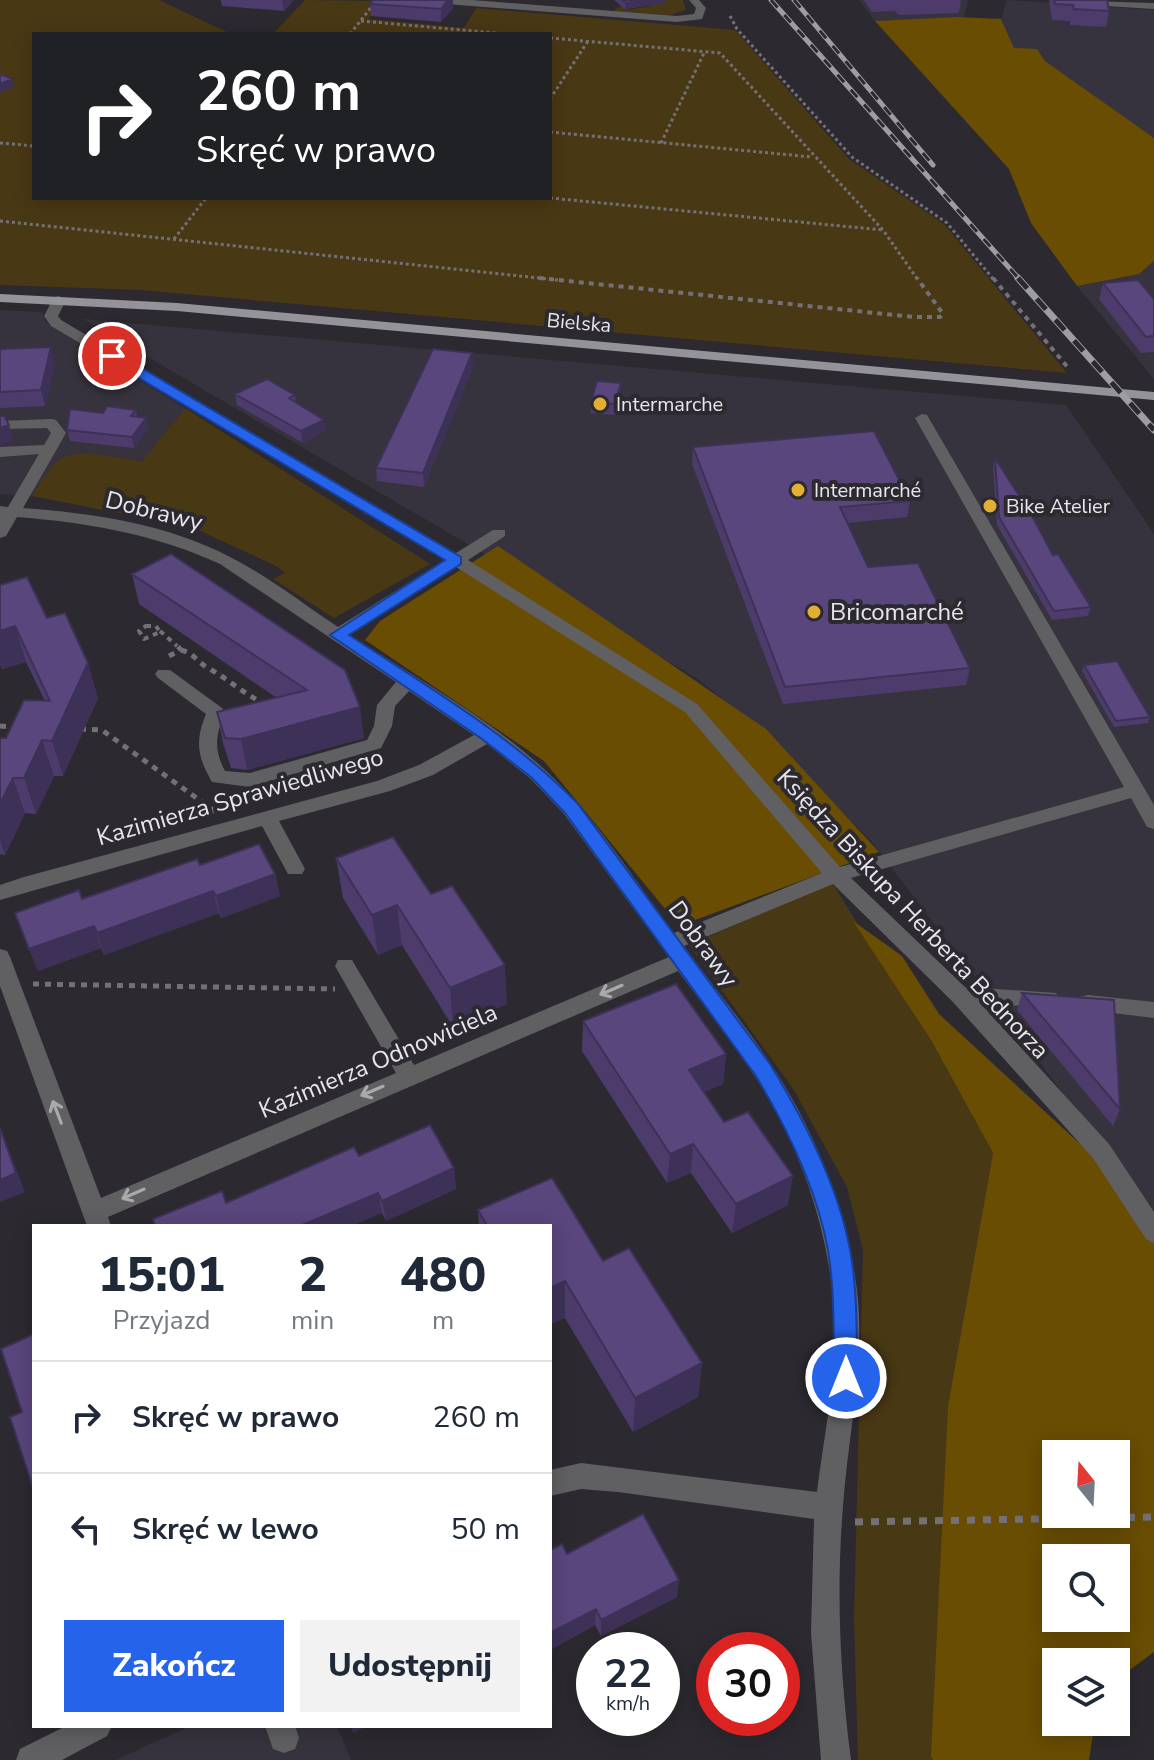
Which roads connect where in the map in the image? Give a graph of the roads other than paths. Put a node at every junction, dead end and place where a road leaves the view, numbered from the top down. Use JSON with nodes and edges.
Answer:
{"nodes":[{"id":1,"x":433,"y":0,"type":"edge"},
{"id":2,"x":614,"y":0,"type":"edge"},
{"id":3,"x":694,"y":0,"type":"edge"},
{"id":4,"x":1058,"y":0,"type":"edge"},
{"id":5,"x":490,"y":2,"type":"edge"},
{"id":6,"x":540,"y":4,"type":"edge"},
{"id":7,"x":1154,"y":6,"type":"edge"},
{"id":8,"x":606,"y":14,"type":"junction"},
{"id":9,"x":0,"y":298,"type":"edge"},
{"id":10,"x":59,"y":300,"type":"junction"},
{"id":11,"x":1154,"y":396,"type":"edge"},
{"id":12,"x":922,"y":418,"type":"dead end"},
{"id":13,"x":0,"y":425,"type":"edge"},
{"id":14,"x":52,"y":449,"type":"junction"},
{"id":15,"x":0,"y":452,"type":"edge"},
{"id":16,"x":7,"y":512,"type":"edge"},
{"id":17,"x":0,"y":533,"type":"edge"},
{"id":18,"x":499,"y":533,"type":"dead end"},
{"id":19,"x":456,"y":560,"type":"junction"},
{"id":20,"x":338,"y":635,"type":"junction"},
{"id":21,"x":164,"y":674,"type":"road end"},
{"id":22,"x":408,"y":680,"type":"junction"},
{"id":23,"x":488,"y":735,"type":"junction"},
{"id":24,"x":1134,"y":791,"type":"junction"},
{"id":25,"x":268,"y":818,"type":"junction"},
{"id":26,"x":1154,"y":822,"type":"edge"},
{"id":27,"x":295,"y":869,"type":"dead end"},
{"id":28,"x":836,"y":875,"type":"junction"},
{"id":29,"x":0,"y":893,"type":"edge"},
{"id":30,"x":677,"y":951,"type":"junction"},
{"id":31,"x":0,"y":957,"type":"edge"},
{"id":32,"x":345,"y":966,"type":"dead end"},
{"id":33,"x":960,"y":995,"type":"junction"},
{"id":34,"x":1154,"y":1010,"type":"edge"},
{"id":35,"x":409,"y":1076,"type":"junction"},
{"id":36,"x":97,"y":1219,"type":"edge"},
{"id":37,"x":1154,"y":1232,"type":"edge"},
{"id":38,"x":552,"y":1483,"type":"edge"},
{"id":39,"x":828,"y":1507,"type":"junction"},
{"id":40,"x":93,"y":1728,"type":"edge"},
{"id":41,"x":31,"y":1760,"type":"edge"},
{"id":42,"x":836,"y":1760,"type":"edge"}],
"edges":[{"from":1,"to":5,"type":"street"},
{"from":2,"to":8,"type":"street"},
{"from":3,"to":8,"type":"street"},
{"from":4,"to":7,"type":"street"},
{"from":5,"to":6,"type":"street"},
{"from":6,"to":8,"type":"street"},
{"from":9,"to":10,"type":"main road","name":"Bielska"},
{"from":10,"to":11,"type":"main road","name":"Bielska"},
{"from":10,"to":19,"type":"street","name":"Księdza Biskupa Herberta Bednorza"},
{"from":12,"to":24,"type":"street"},
{"from":13,"to":14,"type":"street"},
{"from":14,"to":15,"type":"street"},
{"from":14,"to":16,"type":"street"},
{"from":16,"to":17,"type":"street"},
{"from":16,"to":20,"type":"street","name":"Dobrawy"},
{"from":18,"to":19,"type":"street"},
{"from":19,"to":20,"type":"street"},
{"from":19,"to":28,"type":"street","name":"Księdza Biskupa Herberta Bednorza"},
{"from":20,"to":22,"type":"street","name":"Dobrawy"},
{"from":21,"to":22,"type":"street"},
{"from":22,"to":23,"type":"street","name":"Dobrawy"},
{"from":23,"to":25,"type":"street","name":"Kazimierza Sprawiedliwego"},
{"from":23,"to":30,"type":"street","name":"Dobrawy"},
{"from":24,"to":26,"type":"street"},
{"from":24,"to":28,"type":"street","name":"Kazimierza Odnowiciela"},
{"from":25,"to":27,"type":"street"},
{"from":25,"to":29,"type":"street","name":"Kazimierza Sprawiedliwego"},
{"from":28,"to":30,"type":"street","name":"Kazimierza Odnowiciela"},
{"from":28,"to":33,"type":"street","name":"Księdza Biskupa Herberta Bednorza"},
{"from":30,"to":35,"type":"street","name":"Kazimierza Odnowiciela","one_way":true},
{"from":30,"to":39,"type":"street","name":"Dobrawy"},
{"from":36,"to":31,"type":"street","one_way":true},
{"from":32,"to":35,"type":"street"},
{"from":33,"to":34,"type":"street"},
{"from":33,"to":37,"type":"street","name":"Księdza Biskupa Herberta Bednorza"},
{"from":35,"to":36,"type":"street","name":"Kazimierza Odnowiciela","one_way":true},
{"from":38,"to":39,"type":"street"},
{"from":39,"to":42,"type":"street","name":"Dobrawy"},
{"from":40,"to":41,"type":"street"}]}
